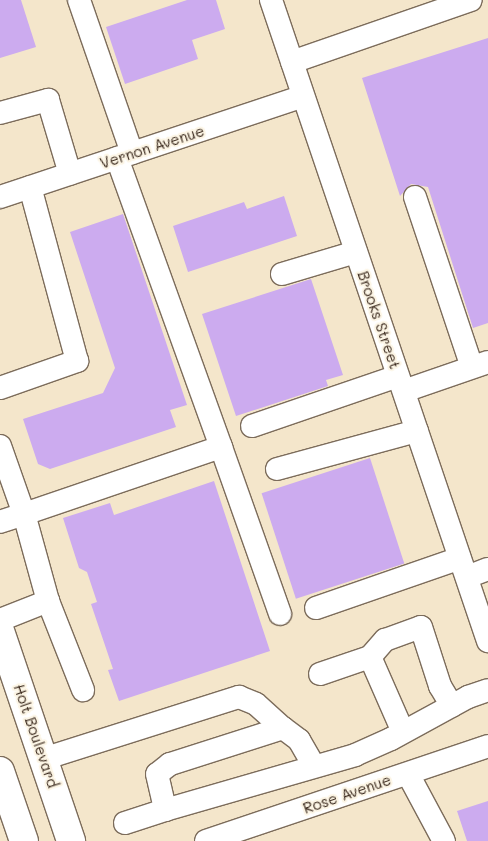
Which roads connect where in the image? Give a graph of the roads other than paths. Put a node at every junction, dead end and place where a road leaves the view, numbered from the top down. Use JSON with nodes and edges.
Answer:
{"nodes":[{"id":1,"x":79,"y":0,"type":"edge"},
{"id":2,"x":271,"y":0,"type":"edge"},
{"id":3,"x":471,"y":0,"type":"edge"},
{"id":4,"x":292,"y":62,"type":"junction"},
{"id":5,"x":303,"y":96,"type":"junction"},
{"id":6,"x":0,"y":113,"type":"edge"},
{"id":7,"x":125,"y":156,"type":"junction"},
{"id":8,"x":70,"y":174,"type":"junction"},
{"id":9,"x":30,"y":187,"type":"junction"},
{"id":10,"x":0,"y":197,"type":"edge"},
{"id":11,"x":414,"y":197,"type":"dead end"},
{"id":12,"x":356,"y":252,"type":"junction"},
{"id":13,"x":282,"y":274,"type":"dead end"},
{"id":14,"x":480,"y":365,"type":"edge"},
{"id":15,"x":401,"y":384,"type":"junction"},
{"id":16,"x":0,"y":388,"type":"edge"},
{"id":17,"x":252,"y":426,"type":"dead end"},
{"id":18,"x":417,"y":431,"type":"junction"},
{"id":19,"x":0,"y":446,"type":"edge"},
{"id":20,"x":221,"y":447,"type":"junction"},
{"id":21,"x":277,"y":469,"type":"dead end"},
{"id":22,"x":24,"y":514,"type":"junction"},
{"id":23,"x":0,"y":522,"type":"edge"},
{"id":24,"x":463,"y":568,"type":"junction"},
{"id":25,"x":488,"y":569,"type":"edge"},
{"id":26,"x":48,"y":601,"type":"junction"},
{"id":27,"x":316,"y":608,"type":"dead end"},
{"id":28,"x":280,"y":614,"type":"dead end"},
{"id":29,"x":0,"y":620,"type":"edge"},
{"id":30,"x":0,"y":631,"type":"edge"},
{"id":31,"x":488,"y":641,"type":"edge"},
{"id":32,"x":370,"y":657,"type":"junction"},
{"id":33,"x":320,"y":674,"type":"dead end"},
{"id":34,"x":83,"y":690,"type":"dead end"},
{"id":35,"x":488,"y":690,"type":"edge"},
{"id":36,"x":452,"y":706,"type":"junction"},
{"id":37,"x":283,"y":728,"type":"junction"},
{"id":38,"x":403,"y":732,"type":"junction"},
{"id":39,"x":488,"y":746,"type":"edge"},
{"id":40,"x":43,"y":758,"type":"junction"},
{"id":41,"x":338,"y":760,"type":"junction"},
{"id":42,"x":314,"y":766,"type":"junction"},
{"id":43,"x":0,"y":771,"type":"edge"},
{"id":44,"x":408,"y":774,"type":"junction"},
{"id":45,"x":351,"y":793,"type":"junction"},
{"id":46,"x":165,"y":810,"type":"junction"},
{"id":47,"x":125,"y":823,"type":"dead end"},
{"id":48,"x":236,"y":836,"type":"edge"},
{"id":49,"x":24,"y":841,"type":"edge"},
{"id":50,"x":72,"y":841,"type":"edge"},
{"id":51,"x":206,"y":841,"type":"edge"},
{"id":52,"x":444,"y":841,"type":"edge"}],
"edges":[{"from":1,"to":7,"type":"street"},
{"from":2,"to":4,"type":"street","name":"Brooks Street"},
{"from":3,"to":4,"type":"street"},
{"from":4,"to":5,"type":"street","name":"Brooks Street"},
{"from":5,"to":7,"type":"street","name":"Vernon Avenue"},
{"from":5,"to":12,"type":"street","name":"Brooks Street"},
{"from":6,"to":8,"type":"street"},
{"from":7,"to":8,"type":"street","name":"Vernon Avenue"},
{"from":7,"to":20,"type":"street"},
{"from":8,"to":9,"type":"street","name":"Vernon Avenue"},
{"from":9,"to":10,"type":"street","name":"Vernon Avenue"},
{"from":9,"to":16,"type":"street"},
{"from":11,"to":14,"type":"street"},
{"from":12,"to":13,"type":"street"},
{"from":12,"to":15,"type":"street","name":"Brooks Street"},
{"from":14,"to":15,"type":"street"},
{"from":15,"to":17,"type":"street"},
{"from":15,"to":18,"type":"street","name":"Brooks Street"},
{"from":18,"to":21,"type":"street"},
{"from":18,"to":24,"type":"street","name":"Brooks Street"},
{"from":19,"to":22,"type":"street"},
{"from":20,"to":22,"type":"street"},
{"from":20,"to":28,"type":"street"},
{"from":22,"to":23,"type":"street"},
{"from":22,"to":26,"type":"street"},
{"from":24,"to":25,"type":"street"},
{"from":24,"to":27,"type":"street"},
{"from":24,"to":31,"type":"street","name":"Brooks Street"},
{"from":26,"to":29,"type":"street"},
{"from":26,"to":34,"type":"street"},
{"from":30,"to":40,"type":"main road","name":"Holt Boulevard"},
{"from":32,"to":33,"type":"street"},
{"from":32,"to":36,"type":"street"},
{"from":32,"to":38,"type":"street"},
{"from":35,"to":36,"type":"street"},
{"from":36,"to":38,"type":"street"},
{"from":37,"to":40,"type":"street"},
{"from":37,"to":42,"type":"street"},
{"from":37,"to":46,"type":"street"},
{"from":38,"to":41,"type":"street"},
{"from":39,"to":44,"type":"street","name":"Rose Avenue"},
{"from":40,"to":50,"type":"main road","name":"Holt Boulevard"},
{"from":41,"to":42,"type":"street"},
{"from":41,"to":45,"type":"street"},
{"from":42,"to":46,"type":"street"},
{"from":43,"to":49,"type":"main road"},
{"from":44,"to":45,"type":"street","name":"Rose Avenue"},
{"from":44,"to":52,"type":"street"},
{"from":45,"to":48,"type":"street","name":"Rose Avenue"},
{"from":46,"to":47,"type":"street"},
{"from":48,"to":51,"type":"street","name":"Rose Avenue"}]}
